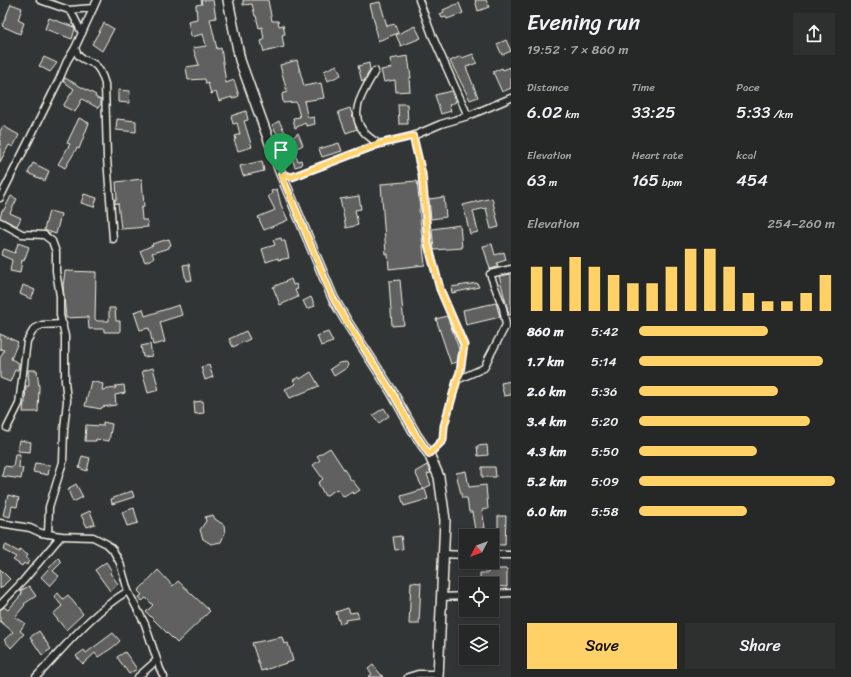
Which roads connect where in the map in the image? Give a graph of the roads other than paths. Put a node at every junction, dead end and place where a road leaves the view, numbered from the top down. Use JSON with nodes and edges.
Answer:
{"nodes":[{"id":1,"x":40,"y":0,"type":"edge"},
{"id":2,"x":97,"y":0,"type":"edge"},
{"id":3,"x":228,"y":0,"type":"edge"},
{"id":4,"x":419,"y":0,"type":"edge"},
{"id":5,"x":93,"y":8,"type":"junction"},
{"id":6,"x":68,"y":10,"type":"junction"},
{"id":7,"x":82,"y":33,"type":"junction"},
{"id":8,"x":75,"y":48,"type":"junction"},
{"id":9,"x":375,"y":71,"type":"dead end"},
{"id":10,"x":511,"y":98,"type":"edge"},
{"id":11,"x":468,"y":116,"type":"junction"},
{"id":12,"x":413,"y":136,"type":"junction"},
{"id":13,"x":379,"y":144,"type":"junction"},
{"id":14,"x":281,"y":174,"type":"junction"},
{"id":15,"x":0,"y":198,"type":"edge"},
{"id":16,"x":0,"y":222,"type":"edge"},
{"id":17,"x":113,"y":239,"type":"dead end"},
{"id":18,"x":511,"y":269,"type":"edge"},
{"id":19,"x":63,"y":324,"type":"junction"},
{"id":20,"x":457,"y":380,"type":"junction"},
{"id":21,"x":7,"y":428,"type":"dead end"},
{"id":22,"x":429,"y":454,"type":"junction"},
{"id":23,"x":0,"y":523,"type":"edge"},
{"id":24,"x":48,"y":534,"type":"junction"},
{"id":25,"x":61,"y":536,"type":"junction"},
{"id":26,"x":443,"y":554,"type":"junction"},
{"id":27,"x":459,"y":555,"type":"edge"},
{"id":28,"x":499,"y":555,"type":"edge"},
{"id":29,"x":511,"y":555,"type":"edge"},
{"id":30,"x":128,"y":591,"type":"junction"},
{"id":31,"x":511,"y":593,"type":"edge"},
{"id":32,"x":499,"y":594,"type":"edge"},
{"id":33,"x":459,"y":596,"type":"edge"},
{"id":34,"x":441,"y":597,"type":"junction"},
{"id":35,"x":0,"y":605,"type":"edge"},
{"id":36,"x":157,"y":660,"type":"junction"},
{"id":37,"x":438,"y":676,"type":"edge"},
{"id":38,"x":36,"y":677,"type":"edge"},
{"id":39,"x":138,"y":677,"type":"edge"},
{"id":40,"x":164,"y":677,"type":"edge"},
{"id":41,"x":408,"y":677,"type":"edge"}],
"edges":[{"from":1,"to":6,"type":"street"},
{"from":2,"to":5,"type":"street"},
{"from":3,"to":14,"type":"main road"},
{"from":4,"to":11,"type":"street"},
{"from":5,"to":6,"type":"street"},
{"from":5,"to":7,"type":"street"},
{"from":6,"to":7,"type":"street"},
{"from":7,"to":8,"type":"street"},
{"from":8,"to":15,"type":"street"},
{"from":8,"to":17,"type":"street"},
{"from":9,"to":13,"type":"street"},
{"from":10,"to":11,"type":"street"},
{"from":11,"to":12,"type":"street"},
{"from":12,"to":13,"type":"street"},
{"from":12,"to":20,"type":"street"},
{"from":13,"to":14,"type":"street"},
{"from":14,"to":22,"type":"main road"},
{"from":16,"to":19,"type":"street"},
{"from":18,"to":20,"type":"street"},
{"from":19,"to":21,"type":"street"},
{"from":19,"to":24,"type":"street"},
{"from":20,"to":22,"type":"street"},
{"from":22,"to":26,"type":"main road"},
{"from":23,"to":24,"type":"street"},
{"from":24,"to":25,"type":"street"},
{"from":25,"to":30,"type":"street"},
{"from":25,"to":35,"type":"street"},
{"from":26,"to":27,"type":"street"},
{"from":26,"to":34,"type":"main road"},
{"from":28,"to":29,"type":"street"},
{"from":30,"to":36,"type":"street"},
{"from":30,"to":38,"type":"street"},
{"from":31,"to":32,"type":"street"},
{"from":33,"to":34,"type":"street"},
{"from":34,"to":37,"type":"main road"},
{"from":36,"to":39,"type":"street"},
{"from":36,"to":40,"type":"street"},
{"from":37,"to":41,"type":"street"}]}
